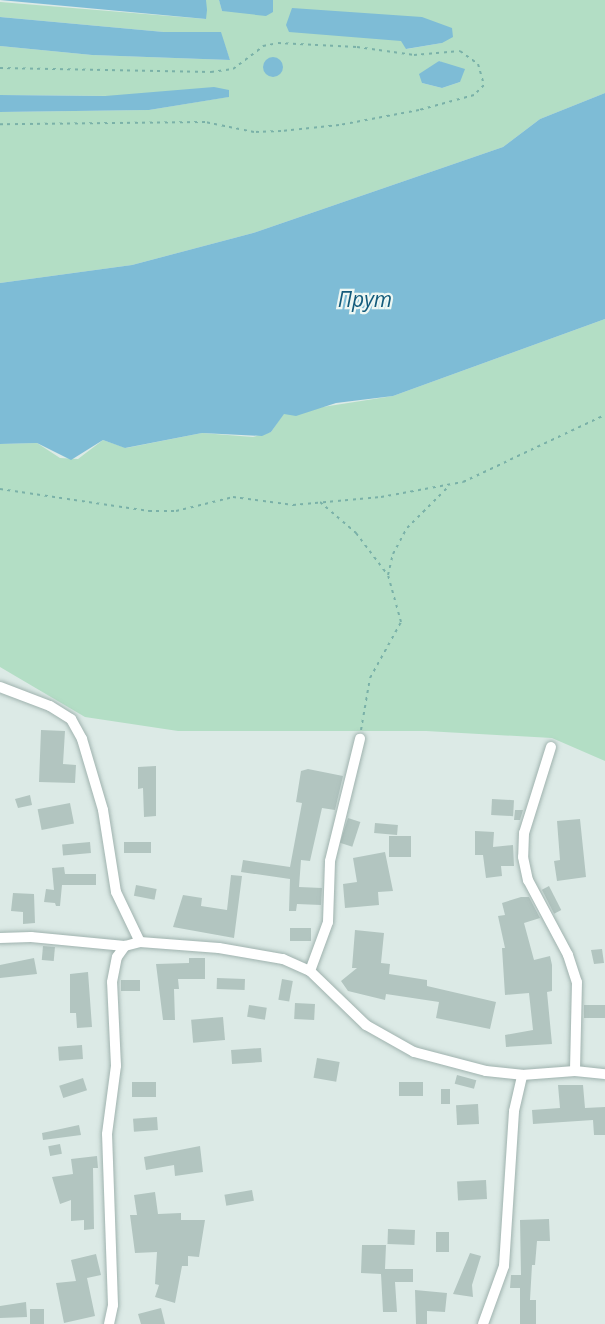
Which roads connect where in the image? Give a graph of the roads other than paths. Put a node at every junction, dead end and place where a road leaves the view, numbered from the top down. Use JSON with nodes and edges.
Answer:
{"nodes":[{"id":1,"x":0,"y":687,"type":"edge"},
{"id":2,"x":360,"y":739,"type":"road end"},
{"id":3,"x":551,"y":747,"type":"dead end"},
{"id":4,"x":0,"y":939,"type":"edge"},
{"id":5,"x":140,"y":942,"type":"junction"},
{"id":6,"x":125,"y":946,"type":"junction"},
{"id":7,"x":310,"y":971,"type":"junction"},
{"id":8,"x":575,"y":1071,"type":"junction"},
{"id":9,"x":605,"y":1074,"type":"edge"},
{"id":10,"x":522,"y":1075,"type":"junction"},
{"id":11,"x":109,"y":1324,"type":"edge"},
{"id":12,"x":483,"y":1324,"type":"edge"}],
"edges":[{"from":1,"to":5,"type":"street"},
{"from":2,"to":7,"type":"street"},
{"from":3,"to":8,"type":"street"},
{"from":4,"to":6,"type":"street"},
{"from":5,"to":6,"type":"street"},
{"from":5,"to":7,"type":"street"},
{"from":6,"to":11,"type":"street"},
{"from":7,"to":10,"type":"street"},
{"from":8,"to":9,"type":"street"},
{"from":8,"to":10,"type":"street"},
{"from":10,"to":12,"type":"street"}]}
